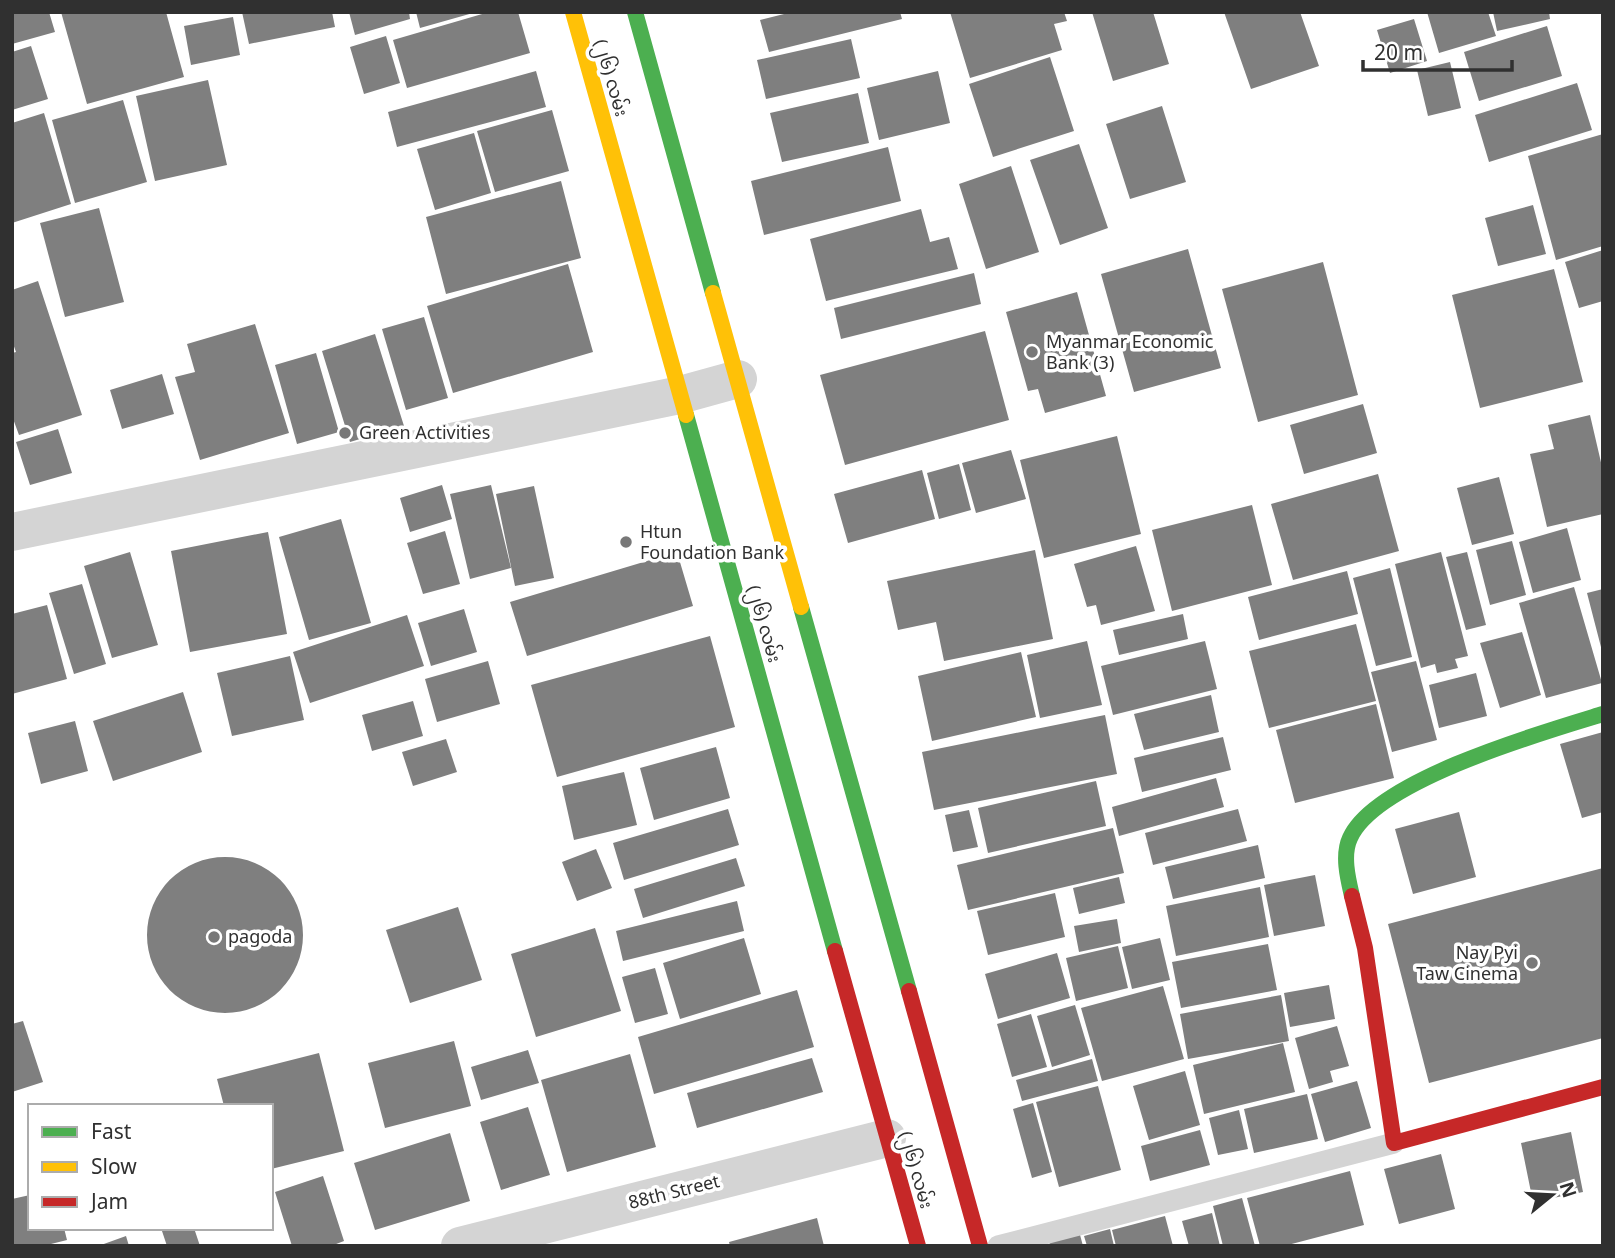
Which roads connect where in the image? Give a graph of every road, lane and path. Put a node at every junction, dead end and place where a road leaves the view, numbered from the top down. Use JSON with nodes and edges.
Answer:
{"nodes":[{"id":1,"x":573,"y":12,"type":"edge"},
{"id":2,"x":635,"y":12,"type":"edge"},
{"id":3,"x":738,"y":379,"type":"junction"},
{"id":4,"x":680,"y":395,"type":"junction"},
{"id":5,"x":12,"y":532,"type":"edge"},
{"id":6,"x":1603,"y":713,"type":"edge"},
{"id":7,"x":1603,"y":1087,"type":"edge"},
{"id":8,"x":887,"y":1138,"type":"junction"},
{"id":9,"x":1394,"y":1143,"type":"junction"},
{"id":10,"x":460,"y":1246,"type":"edge"},
{"id":11,"x":918,"y":1246,"type":"edge"},
{"id":12,"x":980,"y":1246,"type":"edge"},
{"id":13,"x":998,"y":1246,"type":"edge"}],
"edges":[{"from":1,"to":4,"type":"main road","name":"(၂၆) လမ်း"},
{"from":2,"to":3,"type":"main road"},
{"from":3,"to":4,"type":"street"},
{"from":3,"to":12,"type":"main road"},
{"from":4,"to":5,"type":"street"},
{"from":4,"to":8,"type":"main road","name":"(၂၆) လမ်း"},
{"from":6,"to":9,"type":"main road"},
{"from":7,"to":9,"type":"main road"},
{"from":8,"to":10,"type":"street","name":"88th Street"},
{"from":8,"to":11,"type":"main road","name":"(၂၆) လမ်း"},
{"from":9,"to":13,"type":"lane"}]}
